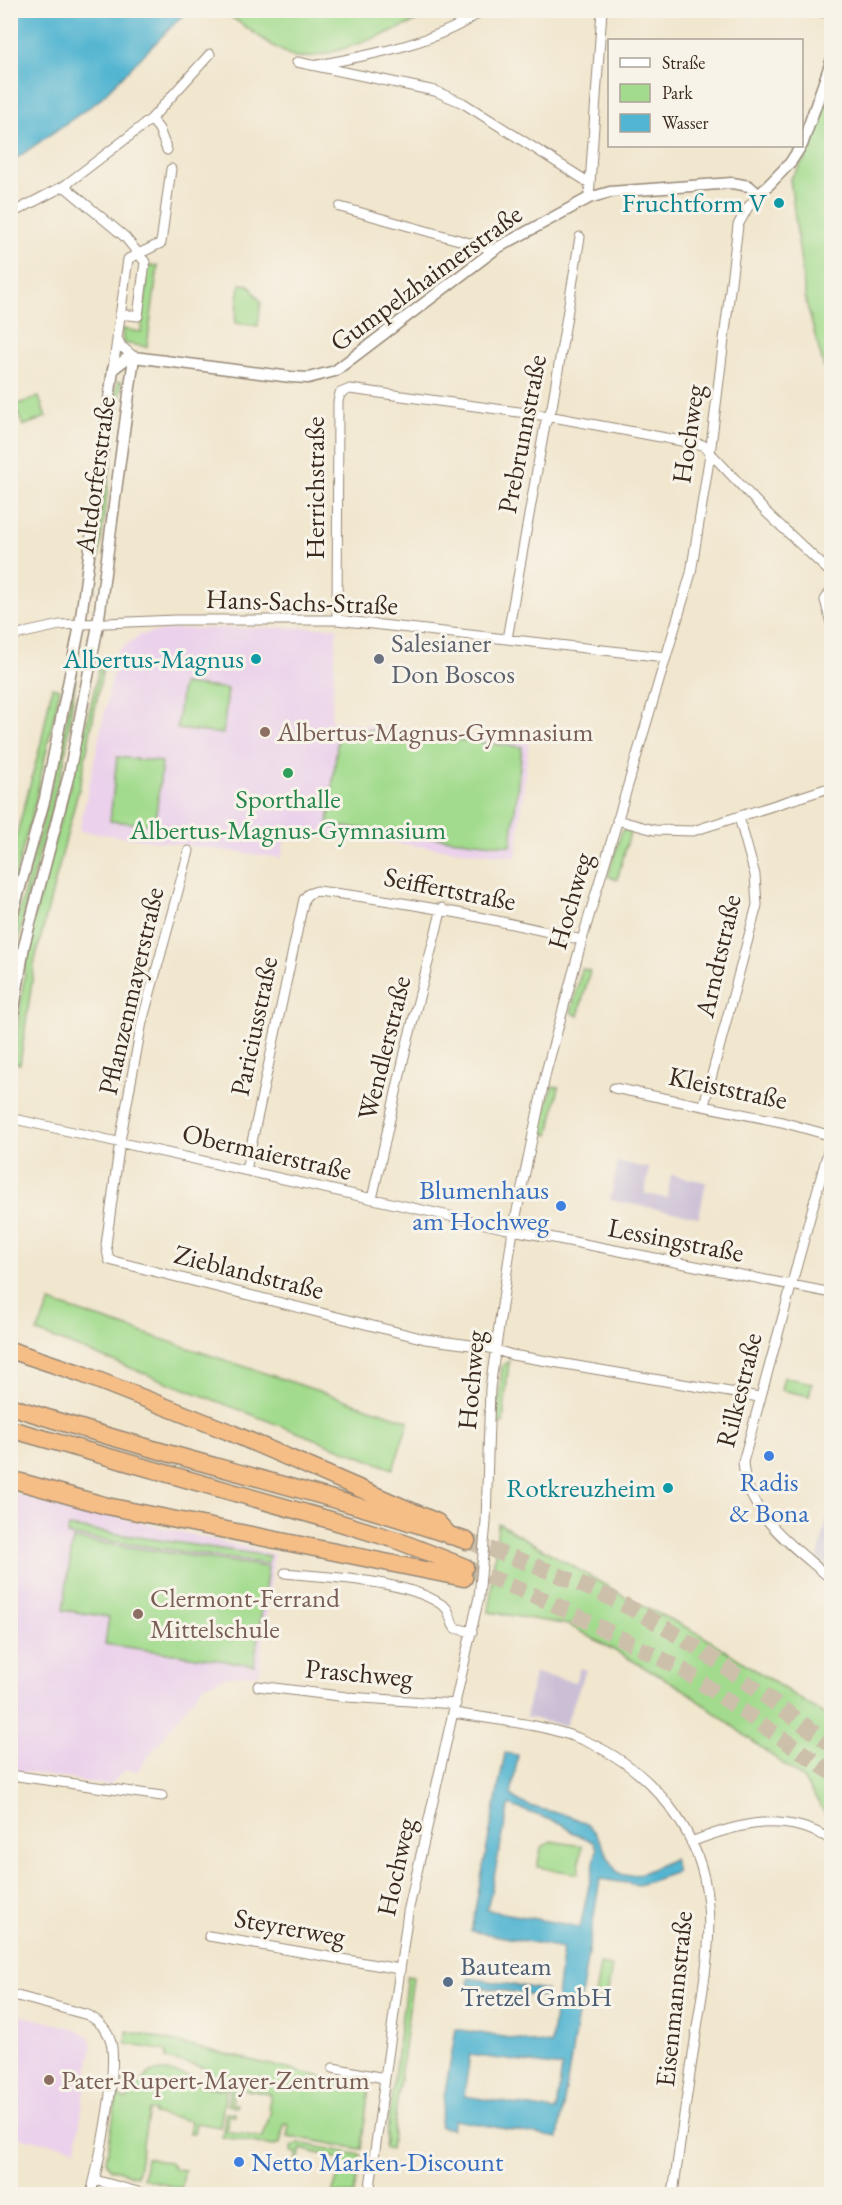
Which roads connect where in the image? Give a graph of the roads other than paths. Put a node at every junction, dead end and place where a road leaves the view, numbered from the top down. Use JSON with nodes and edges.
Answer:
{"nodes":[{"id":1,"x":482,"y":10,"type":"edge"},
{"id":2,"x":602,"y":10,"type":"edge"},
{"id":3,"x":812,"y":10,"type":"edge"},
{"id":4,"x":831,"y":14,"type":"edge"},
{"id":5,"x":210,"y":54,"type":"dead end"},
{"id":6,"x":831,"y":58,"type":"edge"},
{"id":7,"x":297,"y":62,"type":"dead end"},
{"id":8,"x":312,"y":66,"type":"junction"},
{"id":9,"x":151,"y":119,"type":"junction"},
{"id":10,"x":803,"y":139,"type":"edge"},
{"id":11,"x":800,"y":147,"type":"edge"},
{"id":12,"x":167,"y":150,"type":"dead end"},
{"id":13,"x":171,"y":169,"type":"dead end"},
{"id":14,"x":588,"y":182,"type":"junction"},
{"id":15,"x":64,"y":186,"type":"junction"},
{"id":16,"x":759,"y":195,"type":"junction"},
{"id":17,"x":589,"y":198,"type":"junction"},
{"id":18,"x":340,"y":207,"type":"dead end"},
{"id":19,"x":10,"y":214,"type":"edge"},
{"id":20,"x":579,"y":237,"type":"dead end"},
{"id":21,"x":495,"y":250,"type":"junction"},
{"id":22,"x":140,"y":255,"type":"junction"},
{"id":23,"x":120,"y":314,"type":"junction"},
{"id":24,"x":117,"y":338,"type":"junction"},
{"id":25,"x":134,"y":357,"type":"junction"},
{"id":26,"x":113,"y":369,"type":"junction"},
{"id":27,"x":548,"y":416,"type":"junction"},
{"id":28,"x":710,"y":454,"type":"junction"},
{"id":29,"x":831,"y":574,"type":"edge"},
{"id":30,"x":831,"y":589,"type":"edge"},
{"id":31,"x":337,"y":620,"type":"junction"},
{"id":32,"x":80,"y":625,"type":"junction"},
{"id":33,"x":98,"y":625,"type":"junction"},
{"id":34,"x":831,"y":627,"type":"edge"},
{"id":35,"x":10,"y":636,"type":"edge"},
{"id":36,"x":507,"y":639,"type":"junction"},
{"id":37,"x":666,"y":657,"type":"junction"},
{"id":38,"x":831,"y":787,"type":"edge"},
{"id":39,"x":739,"y":817,"type":"junction"},
{"id":40,"x":617,"y":820,"type":"junction"},
{"id":41,"x":189,"y":851,"type":"dead end"},
{"id":42,"x":309,"y":894,"type":"joint"},
{"id":43,"x":442,"y":908,"type":"junction"},
{"id":44,"x":10,"y":923,"type":"edge"},
{"id":45,"x":582,"y":940,"type":"junction"},
{"id":46,"x":10,"y":1034,"type":"edge"},
{"id":47,"x":614,"y":1088,"type":"dead end"},
{"id":48,"x":704,"y":1105,"type":"junction"},
{"id":49,"x":10,"y":1118,"type":"edge"},
{"id":50,"x":831,"y":1136,"type":"edge"},
{"id":51,"x":120,"y":1141,"type":"junction"},
{"id":52,"x":246,"y":1170,"type":"junction"},
{"id":53,"x":372,"y":1199,"type":"junction"},
{"id":54,"x":513,"y":1230,"type":"junction"},
{"id":55,"x":790,"y":1286,"type":"junction"},
{"id":56,"x":831,"y":1293,"type":"edge"},
{"id":57,"x":15,"y":1349,"type":"edge"},
{"id":58,"x":494,"y":1351,"type":"junction"},
{"id":59,"x":759,"y":1397,"type":"junction"},
{"id":60,"x":10,"y":1406,"type":"edge"},
{"id":61,"x":10,"y":1429,"type":"edge"},
{"id":62,"x":10,"y":1479,"type":"edge"},
{"id":63,"x":450,"y":1536,"type":"junction"},
{"id":64,"x":467,"y":1541,"type":"tunnel mouth"},
{"id":65,"x":285,"y":1573,"type":"dead end"},
{"id":66,"x":831,"y":1580,"type":"edge"},
{"id":67,"x":472,"y":1632,"type":"junction"},
{"id":68,"x":258,"y":1686,"type":"dead end"},
{"id":69,"x":455,"y":1709,"type":"junction"},
{"id":70,"x":10,"y":1775,"type":"edge"},
{"id":71,"x":162,"y":1796,"type":"dead end"},
{"id":72,"x":831,"y":1840,"type":"edge"},
{"id":73,"x":691,"y":1842,"type":"junction"},
{"id":74,"x":209,"y":1936,"type":"dead end"},
{"id":75,"x":399,"y":1969,"type":"junction"},
{"id":76,"x":10,"y":1994,"type":"edge"},
{"id":77,"x":333,"y":2068,"type":"dead end"},
{"id":78,"x":384,"y":2078,"type":"junction"},
{"id":79,"x":95,"y":2180,"type":"junction"},
{"id":80,"x":91,"y":2194,"type":"edge"},
{"id":81,"x":145,"y":2194,"type":"edge"},
{"id":82,"x":369,"y":2194,"type":"edge"},
{"id":83,"x":673,"y":2194,"type":"edge"}],
"edges":[{"from":1,"to":8,"type":"street"},
{"from":2,"to":14,"type":"street"},
{"from":3,"to":4,"type":"street"},
{"from":5,"to":9,"type":"street"},
{"from":6,"to":10,"type":"street"},
{"from":7,"to":8,"type":"street"},
{"from":8,"to":14,"type":"street"},
{"from":9,"to":12,"type":"street"},
{"from":9,"to":15,"type":"street"},
{"from":11,"to":16,"type":"street"},
{"from":13,"to":22,"type":"street","name":"Altdorferstraße"},
{"from":14,"to":17,"type":"street"},
{"from":15,"to":19,"type":"street"},
{"from":15,"to":22,"type":"street"},
{"from":16,"to":17,"type":"street","name":"Gumpelzhaimerstraße"},
{"from":16,"to":28,"type":"street","name":"Hochweg"},
{"from":17,"to":21,"type":"street","name":"Gumpelzhaimerstraße"},
{"from":18,"to":21,"type":"street"},
{"from":20,"to":27,"type":"street","name":"Prebrunnstraße"},
{"from":21,"to":25,"type":"street","name":"Gumpelzhaimerstraße"},
{"from":22,"to":23,"type":"street","name":"Altdorferstraße"},
{"from":22,"to":23,"type":"street"},
{"from":23,"to":24,"type":"street","name":"Altdorferstraße"},
{"from":24,"to":25,"type":"street"},
{"from":24,"to":26,"type":"street","name":"Altdorferstraße"},
{"from":25,"to":26,"type":"street"},
{"from":25,"to":33,"type":"street","name":"Altdorferstraße"},
{"from":26,"to":32,"type":"street","name":"Altdorferstraße"},
{"from":27,"to":28,"type":"street"},
{"from":27,"to":31,"type":"street","name":"Herrichstraße"},
{"from":27,"to":36,"type":"street","name":"Prebrunnstraße"},
{"from":28,"to":29,"type":"street"},
{"from":28,"to":37,"type":"street","name":"Hochweg"},
{"from":30,"to":34,"type":"street"},
{"from":31,"to":33,"type":"street","name":"Hans-Sachs-Straße"},
{"from":31,"to":36,"type":"street","name":"Hans-Sachs-Straße"},
{"from":32,"to":33,"type":"street","name":"Hans-Sachs-Straße"},
{"from":32,"to":35,"type":"street","name":"Hans-Sachs-Straße"},
{"from":32,"to":44,"type":"street","name":"Altdorferstraße"},
{"from":33,"to":46,"type":"street","name":"Altdorferstraße"},
{"from":36,"to":37,"type":"street","name":"Hans-Sachs-Straße"},
{"from":37,"to":40,"type":"street","name":"Hochweg"},
{"from":38,"to":39,"type":"street"},
{"from":39,"to":40,"type":"street"},
{"from":39,"to":48,"type":"street","name":"Arndtstraße"},
{"from":40,"to":45,"type":"street","name":"Hochweg"},
{"from":41,"to":51,"type":"street","name":"Pflanzenmayerstraße"},
{"from":42,"to":43,"type":"street","name":"Seiffertstraße"},
{"from":42,"to":52,"type":"street","name":"Pariciusstraße"},
{"from":43,"to":45,"type":"street","name":"Seiffertstraße"},
{"from":43,"to":53,"type":"street","name":"Wendlerstraße"},
{"from":45,"to":54,"type":"street","name":"Hochweg"},
{"from":47,"to":48,"type":"street","name":"Kleiststraße"},
{"from":48,"to":50,"type":"street","name":"Kleiststraße"},
{"from":49,"to":51,"type":"street","name":"Obermaierstraße"},
{"from":50,"to":55,"type":"street","name":"Rilkestraße"},
{"from":51,"to":52,"type":"street","name":"Obermaierstraße"},
{"from":51,"to":58,"type":"street","name":"Zieblandstraße"},
{"from":52,"to":53,"type":"street","name":"Obermaierstraße"},
{"from":53,"to":54,"type":"street","name":"Obermaierstraße"},
{"from":54,"to":55,"type":"street","name":"Lessingstraße"},
{"from":54,"to":58,"type":"street","name":"Hochweg"},
{"from":55,"to":56,"type":"street","name":"Lessingstraße"},
{"from":55,"to":59,"type":"street","name":"Rilkestraße"},
{"from":57,"to":63,"type":"highway"},
{"from":58,"to":59,"type":"street"},
{"from":58,"to":67,"type":"street","name":"Hochweg"},
{"from":59,"to":66,"type":"street","name":"Rilkestraße"},
{"from":60,"to":63,"type":"highway"},
{"from":61,"to":62,"type":"highway"},
{"from":63,"to":64,"type":"highway"},
{"from":65,"to":67,"type":"street"},
{"from":67,"to":69,"type":"street","name":"Hochweg"},
{"from":68,"to":69,"type":"street","name":"Praschweg"},
{"from":69,"to":73,"type":"street","name":"Eisenmannstraße"},
{"from":69,"to":75,"type":"street","name":"Hochweg"},
{"from":70,"to":71,"type":"street"},
{"from":72,"to":73,"type":"street"},
{"from":73,"to":83,"type":"street","name":"Eisenmannstraße"},
{"from":74,"to":75,"type":"street","name":"Steyrerweg"},
{"from":75,"to":78,"type":"street","name":"Hochweg"},
{"from":76,"to":79,"type":"street"},
{"from":77,"to":78,"type":"street"},
{"from":78,"to":82,"type":"street","name":"Hochweg"},
{"from":79,"to":80,"type":"street"},
{"from":79,"to":81,"type":"street"}]}
